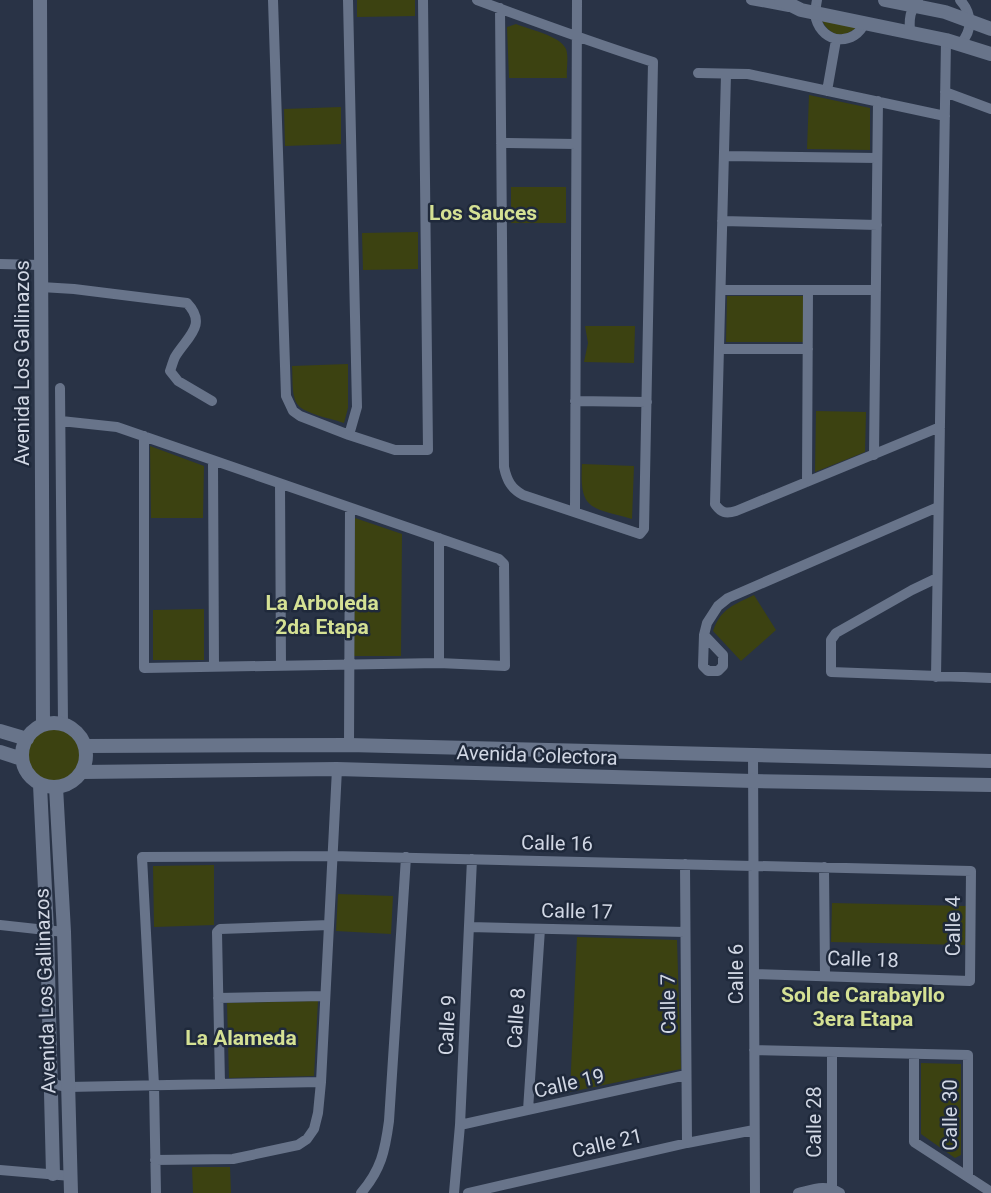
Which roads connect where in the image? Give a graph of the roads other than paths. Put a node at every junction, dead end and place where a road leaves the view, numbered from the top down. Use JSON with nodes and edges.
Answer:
{"nodes":[{"id":1,"x":40,"y":0,"type":"edge"},
{"id":2,"x":273,"y":0,"type":"edge"},
{"id":3,"x":348,"y":0,"type":"edge"},
{"id":4,"x":423,"y":0,"type":"edge"},
{"id":5,"x":477,"y":0,"type":"edge"},
{"id":6,"x":577,"y":0,"type":"edge"},
{"id":7,"x":751,"y":0,"type":"edge"},
{"id":8,"x":781,"y":0,"type":"edge"},
{"id":9,"x":885,"y":0,"type":"edge"},
{"id":10,"x":960,"y":0,"type":"edge"},
{"id":11,"x":917,"y":2,"type":"edge"},
{"id":12,"x":811,"y":7,"type":"edge"},
{"id":13,"x":500,"y":8,"type":"junction"},
{"id":14,"x":970,"y":21,"type":"junction"},
{"id":15,"x":865,"y":22,"type":"junction"},
{"id":16,"x":991,"y":29,"type":"edge"},
{"id":17,"x":910,"y":32,"type":"junction"},
{"id":18,"x":576,"y":38,"type":"junction"},
{"id":19,"x":836,"y":40,"type":"junction"},
{"id":20,"x":946,"y":40,"type":"junction"},
{"id":21,"x":961,"y":43,"type":"junction"},
{"id":22,"x":991,"y":54,"type":"edge"},
{"id":23,"x":698,"y":73,"type":"dead end"},
{"id":24,"x":726,"y":74,"type":"junction"},
{"id":25,"x":827,"y":91,"type":"junction"},
{"id":26,"x":945,"y":92,"type":"junction"},
{"id":27,"x":878,"y":101,"type":"junction"},
{"id":28,"x":991,"y":109,"type":"edge"},
{"id":29,"x":945,"y":116,"type":"junction"},
{"id":30,"x":501,"y":143,"type":"junction"},
{"id":31,"x":576,"y":144,"type":"junction"},
{"id":32,"x":724,"y":156,"type":"junction"},
{"id":33,"x":877,"y":158,"type":"junction"},
{"id":34,"x":722,"y":221,"type":"junction"},
{"id":35,"x":877,"y":225,"type":"junction"},
{"id":36,"x":0,"y":264,"type":"edge"},
{"id":37,"x":41,"y":265,"type":"junction"},
{"id":38,"x":41,"y":287,"type":"junction"},
{"id":39,"x":721,"y":290,"type":"junction"},
{"id":40,"x":808,"y":290,"type":"junction"},
{"id":41,"x":876,"y":290,"type":"junction"},
{"id":42,"x":719,"y":349,"type":"junction"},
{"id":43,"x":808,"y":349,"type":"junction"},
{"id":44,"x":60,"y":388,"type":"dead end"},
{"id":45,"x":575,"y":400,"type":"junction"},
{"id":46,"x":212,"y":401,"type":"dead end"},
{"id":47,"x":647,"y":402,"type":"junction"},
{"id":48,"x":61,"y":421,"type":"junction"},
{"id":49,"x":940,"y":427,"type":"junction"},
{"id":50,"x":349,"y":435,"type":"junction"},
{"id":51,"x":144,"y":436,"type":"junction"},
{"id":52,"x":874,"y":455,"type":"junction"},
{"id":53,"x":213,"y":460,"type":"junction"},
{"id":54,"x":807,"y":482,"type":"junction"},
{"id":55,"x":280,"y":484,"type":"junction"},
{"id":56,"x":350,"y":507,"type":"junction"},
{"id":57,"x":938,"y":507,"type":"junction"},
{"id":58,"x":575,"y":512,"type":"junction"},
{"id":59,"x":439,"y":538,"type":"junction"},
{"id":60,"x":937,"y":578,"type":"junction"},
{"id":61,"x":704,"y":635,"type":"dead end"},
{"id":62,"x":439,"y":663,"type":"junction"},
{"id":63,"x":350,"y":665,"type":"junction"},
{"id":64,"x":281,"y":666,"type":"junction"},
{"id":65,"x":214,"y":667,"type":"junction"},
{"id":66,"x":936,"y":676,"type":"junction"},
{"id":67,"x":991,"y":678,"type":"edge"},
{"id":68,"x":63,"y":724,"type":"junction"},
{"id":69,"x":44,"y":725,"type":"junction"},
{"id":70,"x":0,"y":731,"type":"edge"},
{"id":71,"x":27,"y":739,"type":"junction"},
{"id":72,"x":349,"y":745,"type":"junction"},
{"id":73,"x":85,"y":746,"type":"junction"},
{"id":74,"x":0,"y":752,"type":"edge"},
{"id":75,"x":753,"y":756,"type":"junction"},
{"id":76,"x":22,"y":759,"type":"junction"},
{"id":77,"x":991,"y":761,"type":"edge"},
{"id":78,"x":337,"y":769,"type":"junction"},
{"id":79,"x":82,"y":772,"type":"junction"},
{"id":80,"x":753,"y":781,"type":"junction"},
{"id":81,"x":40,"y":784,"type":"junction"},
{"id":82,"x":991,"y":785,"type":"edge"},
{"id":83,"x":56,"y":787,"type":"junction"},
{"id":84,"x":332,"y":855,"type":"junction"},
{"id":85,"x":406,"y":857,"type":"junction"},
{"id":86,"x":472,"y":859,"type":"junction"},
{"id":87,"x":685,"y":864,"type":"junction"},
{"id":88,"x":754,"y":866,"type":"junction"},
{"id":89,"x":824,"y":867,"type":"junction"},
{"id":90,"x":971,"y":871,"type":"joint"},
{"id":91,"x":0,"y":925,"type":"edge"},
{"id":92,"x":329,"y":925,"type":"junction"},
{"id":93,"x":469,"y":927,"type":"junction"},
{"id":94,"x":540,"y":929,"type":"junction"},
{"id":95,"x":47,"y":931,"type":"junction"},
{"id":96,"x":64,"y":932,"type":"junction"},
{"id":97,"x":685,"y":932,"type":"junction"},
{"id":98,"x":754,"y":974,"type":"junction"},
{"id":99,"x":825,"y":976,"type":"junction"},
{"id":100,"x":970,"y":981,"type":"joint"},
{"id":101,"x":325,"y":996,"type":"junction"},
{"id":102,"x":218,"y":998,"type":"junction"},
{"id":103,"x":754,"y":1050,"type":"junction"},
{"id":104,"x":832,"y":1052,"type":"junction"},
{"id":105,"x":914,"y":1054,"type":"junction"},
{"id":106,"x":686,"y":1075,"type":"junction"},
{"id":107,"x":49,"y":1079,"type":"junction"},
{"id":108,"x":321,"y":1082,"type":"junction"},
{"id":109,"x":220,"y":1084,"type":"junction"},
{"id":110,"x":154,"y":1085,"type":"junction"},
{"id":111,"x":68,"y":1087,"type":"junction"},
{"id":112,"x":528,"y":1110,"type":"junction"},
{"id":113,"x":460,"y":1125,"type":"junction"},
{"id":114,"x":754,"y":1130,"type":"junction"},
{"id":115,"x":687,"y":1143,"type":"junction"},
{"id":116,"x":155,"y":1160,"type":"junction"},
{"id":117,"x":0,"y":1170,"type":"edge"},
{"id":118,"x":53,"y":1174,"type":"junction"},
{"id":119,"x":71,"y":1176,"type":"junction"},
{"id":120,"x":969,"y":1176,"type":"junction"},
{"id":121,"x":835,"y":1191,"type":"edge"},
{"id":122,"x":991,"y":1192,"type":"edge"},
{"id":123,"x":71,"y":1193,"type":"edge"},
{"id":124,"x":156,"y":1193,"type":"edge"},
{"id":125,"x":361,"y":1193,"type":"edge"},
{"id":126,"x":454,"y":1193,"type":"edge"},
{"id":127,"x":468,"y":1193,"type":"edge"},
{"id":128,"x":755,"y":1193,"type":"edge"},
{"id":129,"x":798,"y":1193,"type":"edge"}],
"edges":[{"from":1,"to":37,"type":"street","name":"Avenida Los Gallinazos"},
{"from":2,"to":50,"type":"street"},
{"from":3,"to":50,"type":"street"},
{"from":4,"to":50,"type":"street"},
{"from":5,"to":13,"type":"street"},
{"from":6,"to":18,"type":"street"},
{"from":7,"to":12,"type":"street"},
{"from":8,"to":12,"type":"street"},
{"from":9,"to":11,"type":"street"},
{"from":10,"to":14,"type":"street"},
{"from":11,"to":14,"type":"street"},
{"from":11,"to":17,"type":"street"},
{"from":12,"to":15,"type":"street"},
{"from":12,"to":19,"type":"street"},
{"from":13,"to":18,"type":"street"},
{"from":13,"to":30,"type":"street"},
{"from":14,"to":16,"type":"street"},
{"from":14,"to":21,"type":"street"},
{"from":15,"to":17,"type":"street"},
{"from":15,"to":19,"type":"street"},
{"from":17,"to":20,"type":"street"},
{"from":18,"to":31,"type":"street"},
{"from":18,"to":47,"type":"street"},
{"from":19,"to":25,"type":"street"},
{"from":20,"to":21,"type":"street"},
{"from":20,"to":26,"type":"street"},
{"from":21,"to":22,"type":"street"},
{"from":23,"to":24,"type":"street"},
{"from":24,"to":25,"type":"street"},
{"from":24,"to":32,"type":"street"},
{"from":25,"to":27,"type":"street"},
{"from":26,"to":28,"type":"street"},
{"from":26,"to":29,"type":"street"},
{"from":27,"to":29,"type":"street"},
{"from":27,"to":33,"type":"street"},
{"from":29,"to":49,"type":"street"},
{"from":30,"to":31,"type":"street"},
{"from":30,"to":58,"type":"street"},
{"from":31,"to":45,"type":"street"},
{"from":32,"to":33,"type":"street"},
{"from":32,"to":34,"type":"street"},
{"from":33,"to":35,"type":"street"},
{"from":34,"to":35,"type":"street"},
{"from":34,"to":39,"type":"street"},
{"from":35,"to":41,"type":"street"},
{"from":36,"to":37,"type":"street"},
{"from":37,"to":38,"type":"street","name":"Avenida Los Gallinazos"},
{"from":38,"to":46,"type":"street"},
{"from":38,"to":69,"type":"street","name":"Avenida Los Gallinazos"},
{"from":39,"to":40,"type":"street"},
{"from":39,"to":42,"type":"street"},
{"from":40,"to":41,"type":"street"},
{"from":40,"to":43,"type":"street"},
{"from":41,"to":52,"type":"street"},
{"from":42,"to":43,"type":"street"},
{"from":42,"to":54,"type":"street"},
{"from":43,"to":54,"type":"street"},
{"from":44,"to":48,"type":"street","name":"Avenida Los Gallinazos"},
{"from":45,"to":47,"type":"street"},
{"from":45,"to":58,"type":"street"},
{"from":47,"to":58,"type":"street"},
{"from":48,"to":51,"type":"street"},
{"from":48,"to":68,"type":"street","name":"Avenida Los Gallinazos"},
{"from":49,"to":52,"type":"street"},
{"from":49,"to":57,"type":"street"},
{"from":51,"to":53,"type":"street"},
{"from":51,"to":65,"type":"street"},
{"from":52,"to":54,"type":"street"},
{"from":53,"to":55,"type":"street"},
{"from":53,"to":65,"type":"street"},
{"from":55,"to":56,"type":"street"},
{"from":55,"to":64,"type":"street"},
{"from":56,"to":59,"type":"street"},
{"from":56,"to":63,"type":"street"},
{"from":57,"to":60,"type":"street"},
{"from":57,"to":61,"type":"street"},
{"from":59,"to":62,"type":"street"},
{"from":59,"to":62,"type":"street"},
{"from":60,"to":66,"type":"street"},
{"from":60,"to":66,"type":"street"},
{"from":62,"to":63,"type":"street"},
{"from":63,"to":64,"type":"street"},
{"from":63,"to":72,"type":"street"},
{"from":64,"to":65,"type":"street"},
{"from":66,"to":67,"type":"street"},
{"from":68,"to":69,"type":"street"},
{"from":68,"to":73,"type":"street"},
{"from":69,"to":71,"type":"street"},
{"from":70,"to":71,"type":"street"},
{"from":71,"to":76,"type":"street"},
{"from":72,"to":73,"type":"street","name":"Avenida Colectora"},
{"from":72,"to":75,"type":"street","name":"Avenida Colectora"},
{"from":73,"to":79,"type":"street"},
{"from":74,"to":76,"type":"street"},
{"from":75,"to":77,"type":"street","name":"Avenida Colectora"},
{"from":75,"to":80,"type":"street","name":"Calle 6"},
{"from":76,"to":81,"type":"street"},
{"from":78,"to":79,"type":"street","name":"Avenida Colectora"},
{"from":78,"to":80,"type":"street","name":"Avenida Colectora"},
{"from":78,"to":84,"type":"street"},
{"from":79,"to":83,"type":"street"},
{"from":80,"to":82,"type":"street","name":"Avenida Colectora"},
{"from":80,"to":88,"type":"street","name":"Calle 6"},
{"from":81,"to":83,"type":"street"},
{"from":81,"to":95,"type":"street","name":"Avenida Los Gallinazos"},
{"from":83,"to":96,"type":"street","name":"Avenida Los Gallinazos"},
{"from":84,"to":85,"type":"street","name":"Calle 16"},
{"from":84,"to":92,"type":"street"},
{"from":84,"to":110,"type":"street","name":"Calle 16"},
{"from":85,"to":86,"type":"street","name":"Calle 16"},
{"from":85,"to":125,"type":"street"},
{"from":86,"to":87,"type":"street","name":"Calle 16"},
{"from":86,"to":93,"type":"street","name":"Calle 9"},
{"from":87,"to":88,"type":"street","name":"Calle 16"},
{"from":87,"to":97,"type":"street","name":"Calle 7"},
{"from":88,"to":89,"type":"street","name":"Calle 16"},
{"from":88,"to":98,"type":"street","name":"Calle 6"},
{"from":89,"to":90,"type":"street","name":"Calle 16"},
{"from":89,"to":99,"type":"street"},
{"from":90,"to":100,"type":"street","name":"Calle 4"},
{"from":91,"to":95,"type":"street"},
{"from":92,"to":101,"type":"street"},
{"from":92,"to":102,"type":"street"},
{"from":93,"to":94,"type":"street","name":"Calle 17"},
{"from":93,"to":113,"type":"street","name":"Calle 9"},
{"from":94,"to":97,"type":"street","name":"Calle 17"},
{"from":94,"to":112,"type":"street","name":"Calle 8"},
{"from":95,"to":96,"type":"street"},
{"from":95,"to":107,"type":"street","name":"Avenida Los Gallinazos"},
{"from":96,"to":111,"type":"street","name":"Avenida Los Gallinazos"},
{"from":97,"to":106,"type":"street","name":"Calle 7"},
{"from":98,"to":99,"type":"street","name":"Calle 18"},
{"from":98,"to":103,"type":"street","name":"Calle 6"},
{"from":99,"to":100,"type":"street","name":"Calle 18"},
{"from":101,"to":102,"type":"street"},
{"from":101,"to":108,"type":"street"},
{"from":102,"to":109,"type":"street"},
{"from":103,"to":104,"type":"street"},
{"from":103,"to":114,"type":"street","name":"Calle 6"},
{"from":104,"to":105,"type":"street"},
{"from":104,"to":121,"type":"street","name":"Calle 28"},
{"from":105,"to":120,"type":"street"},
{"from":105,"to":120,"type":"street","name":"Calle 30"},
{"from":106,"to":112,"type":"street","name":"Calle 19"},
{"from":106,"to":115,"type":"street","name":"Calle 7"},
{"from":107,"to":111,"type":"street"},
{"from":107,"to":118,"type":"street","name":"Avenida Los Gallinazos"},
{"from":108,"to":109,"type":"street"},
{"from":108,"to":116,"type":"street"},
{"from":109,"to":110,"type":"street"},
{"from":110,"to":111,"type":"street"},
{"from":110,"to":116,"type":"street"},
{"from":111,"to":119,"type":"street","name":"Avenida Los Gallinazos"},
{"from":112,"to":113,"type":"street","name":"Calle 19"},
{"from":113,"to":126,"type":"street","name":"Calle 9"},
{"from":114,"to":115,"type":"street","name":"Calle 21"},
{"from":114,"to":128,"type":"street","name":"Calle 6"},
{"from":115,"to":127,"type":"street","name":"Calle 21"},
{"from":116,"to":124,"type":"street"},
{"from":117,"to":118,"type":"street"},
{"from":118,"to":119,"type":"street"},
{"from":119,"to":123,"type":"street","name":"Avenida Los Gallinazos"},
{"from":120,"to":122,"type":"street"},
{"from":121,"to":129,"type":"street"}]}
